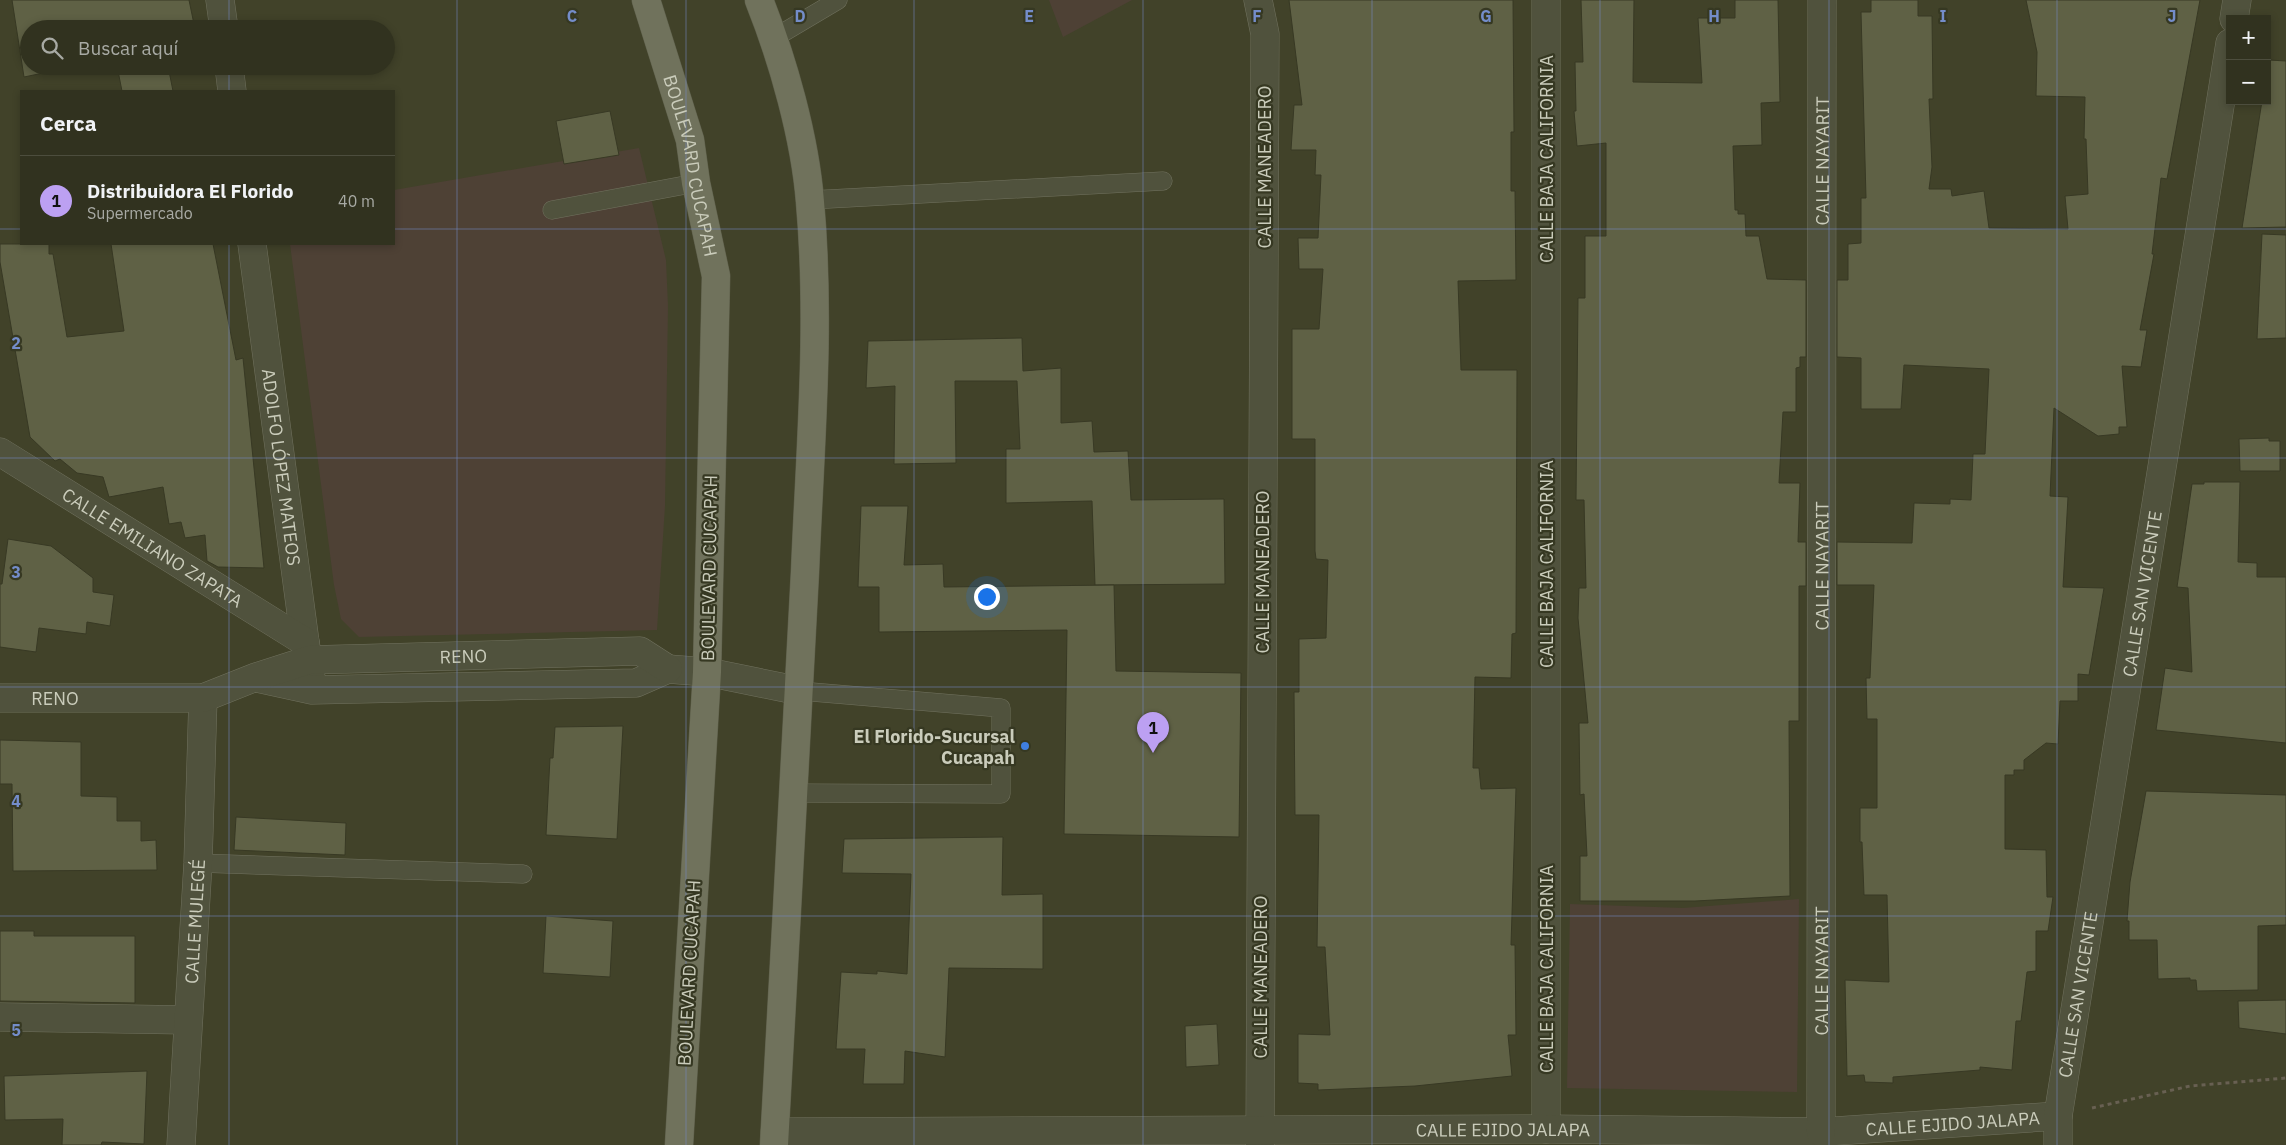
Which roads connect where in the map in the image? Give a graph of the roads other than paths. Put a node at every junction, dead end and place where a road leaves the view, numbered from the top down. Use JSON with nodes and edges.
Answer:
{"nodes":[{"id":1,"x":220,"y":0,"type":"edge"},
{"id":2,"x":646,"y":0,"type":"edge"},
{"id":3,"x":759,"y":0,"type":"edge"},
{"id":4,"x":838,"y":0,"type":"edge"},
{"id":5,"x":1258,"y":0,"type":"edge"},
{"id":6,"x":1546,"y":0,"type":"edge"},
{"id":7,"x":1822,"y":0,"type":"edge"},
{"id":8,"x":2237,"y":0,"type":"edge"},
{"id":9,"x":2235,"y":15,"type":"edge"},
{"id":10,"x":223,"y":20,"type":"edge"},
{"id":11,"x":774,"y":38,"type":"junction"},
{"id":12,"x":2227,"y":60,"type":"edge"},
{"id":13,"x":229,"y":75,"type":"edge"},
{"id":14,"x":232,"y":90,"type":"edge"},
{"id":15,"x":1163,"y":181,"type":"dead end"},
{"id":16,"x":696,"y":183,"type":"junction"},
{"id":17,"x":810,"y":200,"type":"junction"},
{"id":18,"x":552,"y":210,"type":"dead end"},
{"id":19,"x":252,"y":245,"type":"edge"},
{"id":20,"x":0,"y":451,"type":"edge"},
{"id":21,"x":307,"y":651,"type":"junction"},
{"id":22,"x":668,"y":669,"type":"junction"},
{"id":23,"x":707,"y":672,"type":"junction"},
{"id":24,"x":256,"y":677,"type":"junction"},
{"id":25,"x":312,"y":690,"type":"junction"},
{"id":26,"x":800,"y":690,"type":"junction"},
{"id":27,"x":0,"y":698,"type":"edge"},
{"id":28,"x":202,"y":698,"type":"junction"},
{"id":29,"x":794,"y":793,"type":"junction"},
{"id":30,"x":198,"y":863,"type":"junction"},
{"id":31,"x":523,"y":874,"type":"dead end"},
{"id":32,"x":0,"y":1017,"type":"edge"},
{"id":33,"x":188,"y":1020,"type":"junction"},
{"id":34,"x":2058,"y":1116,"type":"junction"},
{"id":35,"x":1546,"y":1129,"type":"junction"},
{"id":36,"x":1821,"y":1132,"type":"junction"},
{"id":37,"x":1260,"y":1137,"type":"edge"},
{"id":38,"x":774,"y":1138,"type":"edge"},
{"id":39,"x":1643,"y":1138,"type":"edge"},
{"id":40,"x":181,"y":1145,"type":"edge"},
{"id":41,"x":679,"y":1145,"type":"edge"},
{"id":42,"x":2058,"y":1145,"type":"edge"}],
"edges":[{"from":1,"to":10,"type":"street"},
{"from":2,"to":16,"type":"main road","name":"BOULEVARD CUCAPAH"},
{"from":3,"to":11,"type":"main road"},
{"from":4,"to":11,"type":"lane"},
{"from":5,"to":37,"type":"street","name":"CALLE MANEADERO"},
{"from":6,"to":35,"type":"street","name":"CALLE BAJA CALIFORNIA"},
{"from":7,"to":36,"type":"street","name":"CALLE NAYARIT"},
{"from":8,"to":9,"type":"street"},
{"from":11,"to":17,"type":"main road"},
{"from":12,"to":34,"type":"street","name":"CALLE SAN VICENTE"},
{"from":13,"to":14,"type":"street"},
{"from":15,"to":17,"type":"lane"},
{"from":16,"to":18,"type":"lane"},
{"from":16,"to":23,"type":"main road","name":"BOULEVARD CUCAPAH"},
{"from":17,"to":26,"type":"main road"},
{"from":19,"to":21,"type":"street","name":"ADOLFO LÓPEZ MATEOS"},
{"from":20,"to":21,"type":"street","name":"CALLE EMILIANO ZAPATA"},
{"from":21,"to":22,"type":"street","name":"RENO"},
{"from":21,"to":24,"type":"street","name":"RENO"},
{"from":21,"to":25,"type":"street","name":"ADOLFO LÓPEZ MATEOS"},
{"from":22,"to":23,"type":"street","name":"RENO"},
{"from":22,"to":25,"type":"street","name":"RENO"},
{"from":23,"to":26,"type":"street","name":"RENO"},
{"from":23,"to":41,"type":"main road","name":"BOULEVARD CUCAPAH"},
{"from":24,"to":25,"type":"street","name":"RENO"},
{"from":24,"to":28,"type":"street","name":"RENO"},
{"from":26,"to":29,"type":"main road"},
{"from":26,"to":29,"type":"lane"},
{"from":27,"to":28,"type":"street","name":"RENO"},
{"from":28,"to":30,"type":"street","name":"CALLE MULEGÉ"},
{"from":29,"to":38,"type":"main road"},
{"from":30,"to":31,"type":"lane"},
{"from":30,"to":33,"type":"street","name":"CALLE MULEGÉ"},
{"from":32,"to":33,"type":"street"},
{"from":33,"to":40,"type":"street","name":"CALLE MULEGÉ"},
{"from":34,"to":36,"type":"street","name":"CALLE EJIDO JALAPA"},
{"from":34,"to":42,"type":"street","name":"CALLE SAN VICENTE"},
{"from":35,"to":37,"type":"street","name":"CALLE EJIDO JALAPA"},
{"from":35,"to":39,"type":"street","name":"CALLE EJIDO JALAPA"},
{"from":36,"to":39,"type":"street","name":"CALLE EJIDO JALAPA"},
{"from":37,"to":38,"type":"street","name":"CALLE EJIDO JALAPA"}]}
